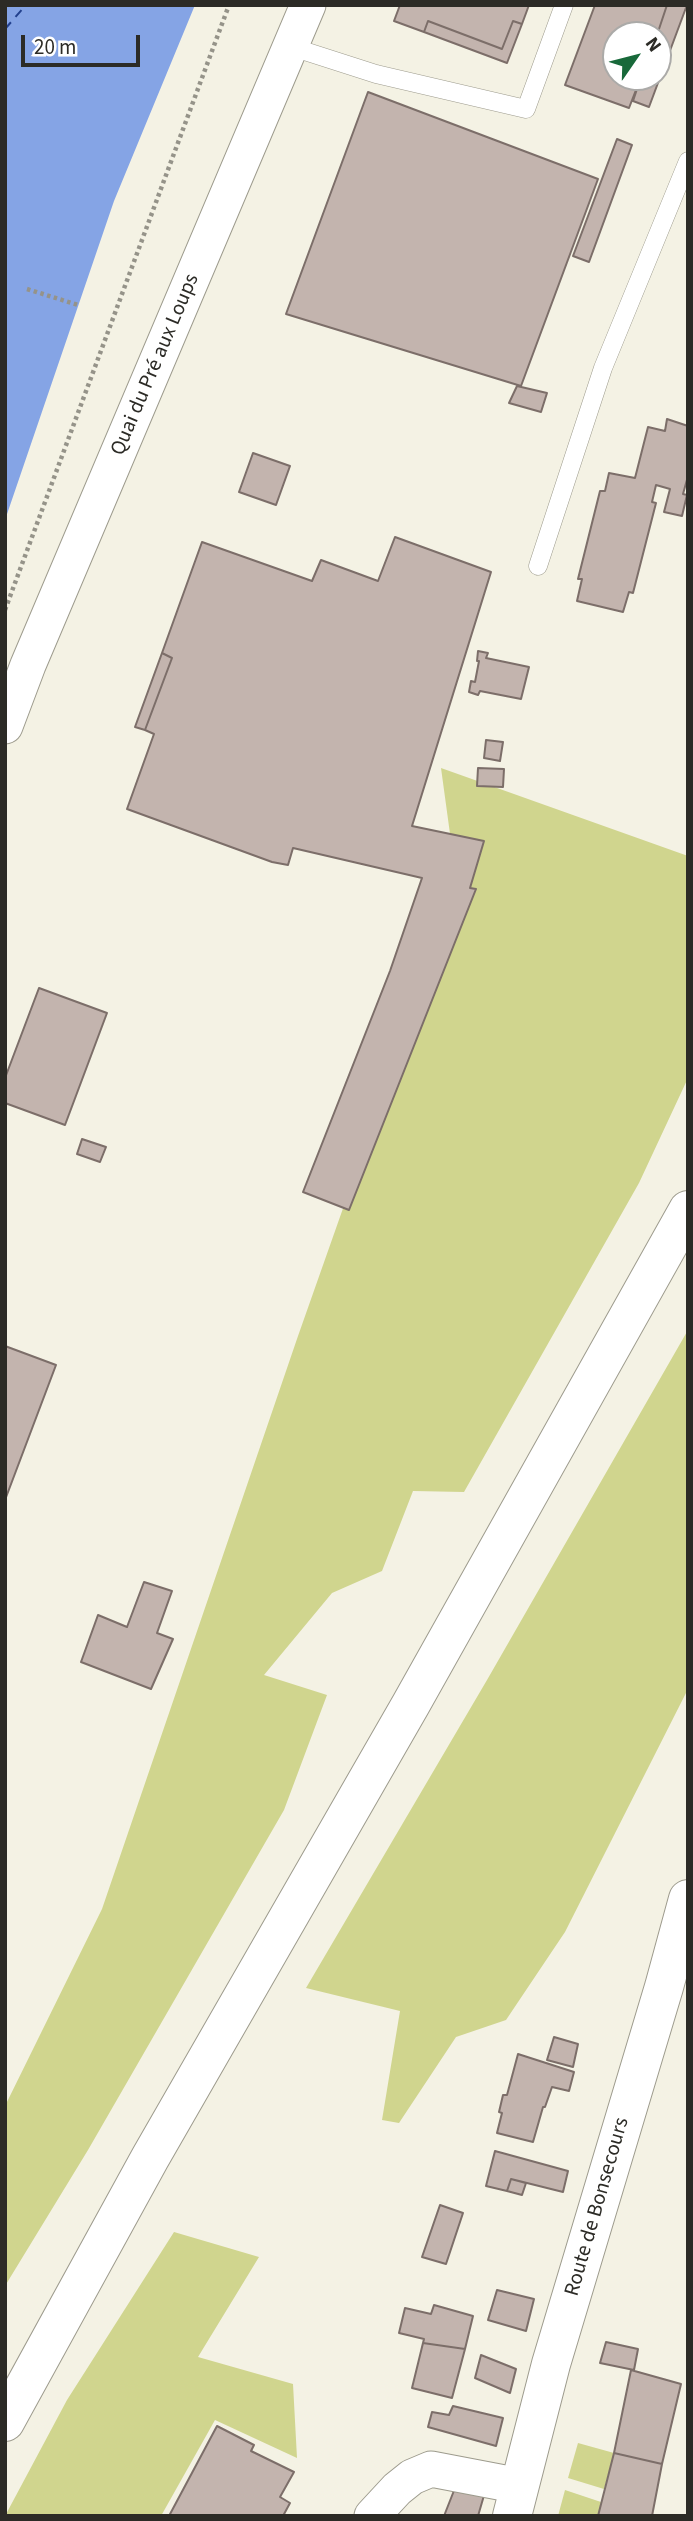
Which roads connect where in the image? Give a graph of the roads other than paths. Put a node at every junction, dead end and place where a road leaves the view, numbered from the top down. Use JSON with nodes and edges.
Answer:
{"nodes":[{"id":1,"x":308,"y":5,"type":"edge"},
{"id":2,"x":564,"y":5,"type":"edge"},
{"id":3,"x":292,"y":47,"type":"junction"},
{"id":4,"x":688,"y":161,"type":"edge"},
{"id":5,"x":538,"y":566,"type":"dead end"},
{"id":6,"x":5,"y":726,"type":"edge"},
{"id":7,"x":688,"y":1210,"type":"edge"},
{"id":8,"x":688,"y":1899,"type":"edge"},
{"id":9,"x":5,"y":2422,"type":"edge"},
{"id":10,"x":516,"y":2501,"type":"edge"},
{"id":11,"x":372,"y":2516,"type":"edge"}],
"edges":[{"from":1,"to":3,"type":"street","name":"Quai du Pré aux Loups"},
{"from":2,"to":3,"type":"lane"},
{"from":3,"to":6,"type":"street","name":"Quai du Pré aux Loups"},
{"from":4,"to":5,"type":"lane"},
{"from":7,"to":9,"type":"main road"},
{"from":8,"to":10,"type":"main road","name":"Route de Bonsecours"},
{"from":10,"to":11,"type":"street"}]}
